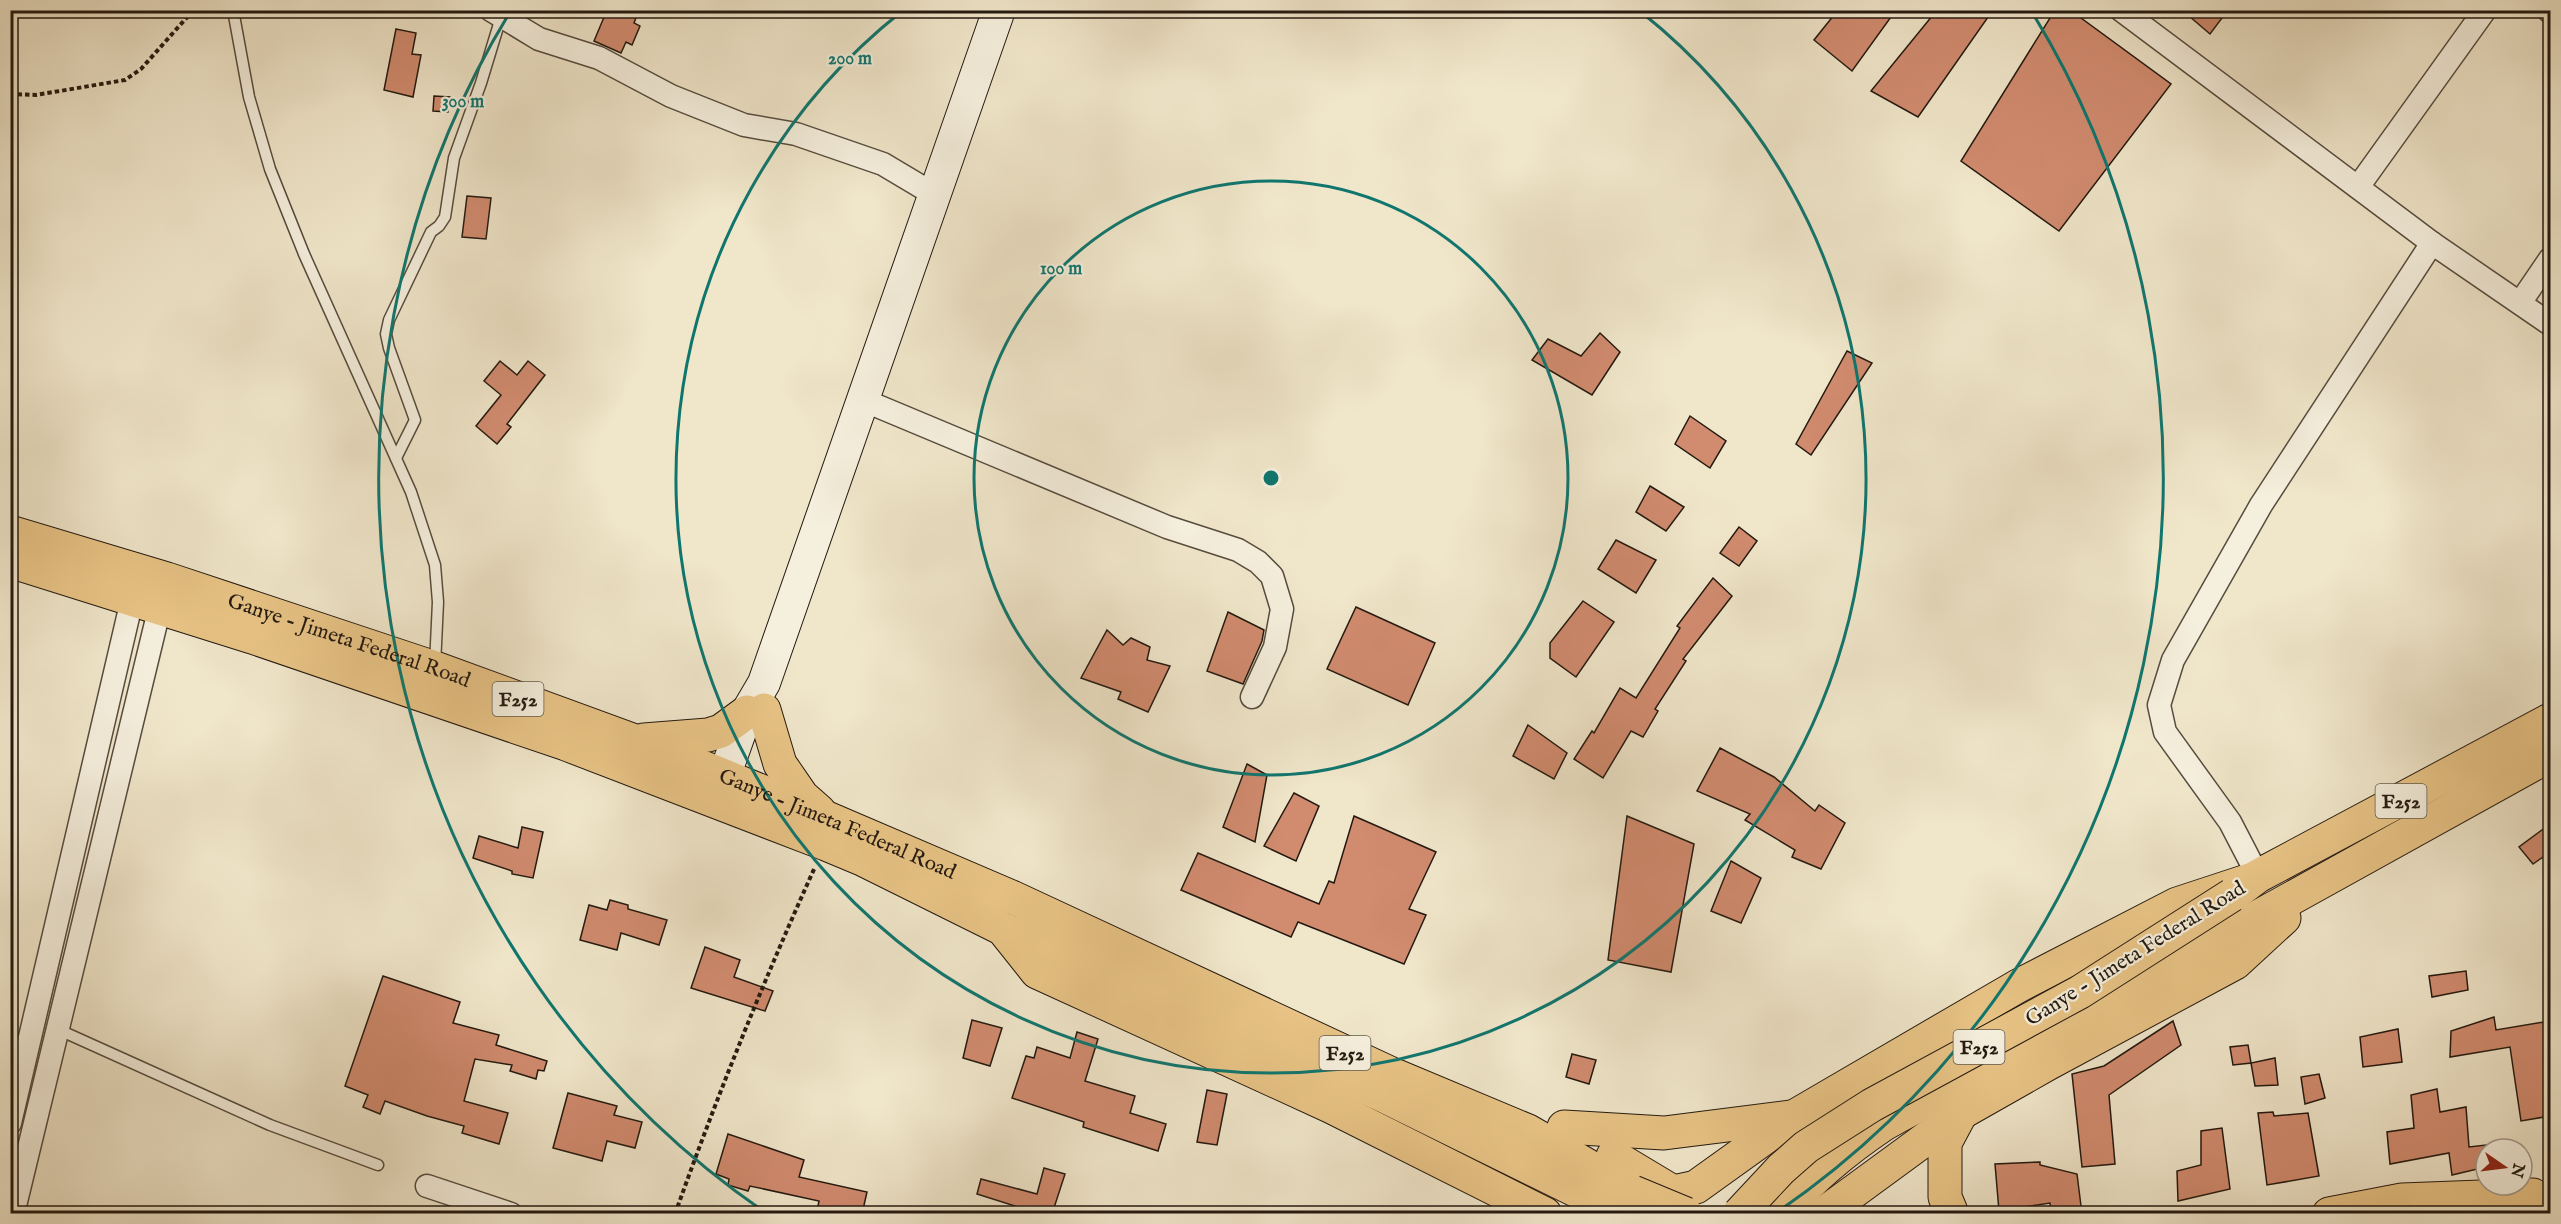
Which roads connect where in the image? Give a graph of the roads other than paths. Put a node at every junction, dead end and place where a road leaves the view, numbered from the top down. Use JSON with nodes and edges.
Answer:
{"nodes":[{"id":1,"x":233,"y":10,"type":"edge"},
{"id":2,"x":999,"y":10,"type":"edge"},
{"id":3,"x":2121,"y":10,"type":"edge"},
{"id":4,"x":2485,"y":10,"type":"edge"},
{"id":5,"x":498,"y":13,"type":"edge"},
{"id":6,"x":2358,"y":187,"type":"junction"},
{"id":7,"x":935,"y":195,"type":"junction"},
{"id":8,"x":2432,"y":243,"type":"junction"},
{"id":9,"x":2550,"y":259,"type":"edge"},
{"id":10,"x":2520,"y":303,"type":"junction"},
{"id":11,"x":2550,"y":324,"type":"edge"},
{"id":12,"x":863,"y":400,"type":"junction"},
{"id":13,"x":396,"y":458,"type":"junction"},
{"id":14,"x":10,"y":532,"type":"edge"},
{"id":15,"x":10,"y":561,"type":"edge"},
{"id":16,"x":150,"y":589,"type":"junction"},
{"id":17,"x":435,"y":668,"type":"junction"},
{"id":18,"x":1252,"y":697,"type":"dead end"},
{"id":19,"x":758,"y":702,"type":"junction"},
{"id":20,"x":2550,"y":720,"type":"edge"},
{"id":21,"x":634,"y":741,"type":"junction"},
{"id":22,"x":2550,"y":755,"type":"edge"},
{"id":23,"x":731,"y":780,"type":"junction"},
{"id":24,"x":827,"y":831,"type":"junction"},
{"id":25,"x":2327,"y":878,"type":"junction"},
{"id":26,"x":2247,"y":884,"type":"junction"},
{"id":27,"x":1014,"y":898,"type":"junction"},
{"id":28,"x":1003,"y":929,"type":"junction"},
{"id":29,"x":1049,"y":933,"type":"junction"},
{"id":30,"x":57,"y":1029,"type":"junction"},
{"id":31,"x":1961,"y":1113,"type":"junction"},
{"id":32,"x":1795,"y":1116,"type":"junction"},
{"id":33,"x":10,"y":1123,"type":"edge"},
{"id":34,"x":1564,"y":1127,"type":"junction"},
{"id":35,"x":378,"y":1165,"type":"dead end"},
{"id":36,"x":427,"y":1186,"type":"dead end"},
{"id":37,"x":2541,"y":1193,"type":"edge"},
{"id":38,"x":1685,"y":1197,"type":"edge"},
{"id":39,"x":1630,"y":1208,"type":"edge"},
{"id":40,"x":1530,"y":1210,"type":"edge"},
{"id":41,"x":2452,"y":1212,"type":"edge"},
{"id":42,"x":13,"y":1214,"type":"edge"},
{"id":43,"x":511,"y":1214,"type":"edge"},
{"id":44,"x":1739,"y":1214,"type":"edge"},
{"id":45,"x":1760,"y":1214,"type":"edge"},
{"id":46,"x":1779,"y":1214,"type":"edge"},
{"id":47,"x":1823,"y":1214,"type":"edge"},
{"id":48,"x":1952,"y":1214,"type":"edge"},
{"id":49,"x":2329,"y":1214,"type":"edge"}],
"edges":[{"from":1,"to":13,"type":"lane"},
{"from":2,"to":7,"type":"main road"},
{"from":3,"to":6,"type":"street"},
{"from":4,"to":6,"type":"street"},
{"from":5,"to":7,"type":"street"},
{"from":5,"to":13,"type":"lane"},
{"from":6,"to":8,"type":"street"},
{"from":7,"to":12,"type":"main road"},
{"from":8,"to":10,"type":"street"},
{"from":8,"to":26,"type":"street"},
{"from":9,"to":10,"type":"street"},
{"from":10,"to":11,"type":"street"},
{"from":12,"to":18,"type":"street"},
{"from":12,"to":19,"type":"main road"},
{"from":13,"to":17,"type":"lane"},
{"from":14,"to":16,"type":"main road","name":"Ganye - Jimeta Federal Road","number":"F252"},
{"from":15,"to":16,"type":"main road","name":"Ganye - Jimeta Federal Road","number":"F252"},
{"from":16,"to":17,"type":"main road","name":"Ganye - Jimeta Federal Road","number":"F252"},
{"from":16,"to":24,"type":"main road","name":"Ganye - Jimeta Federal Road","number":"F252"},
{"from":16,"to":30,"type":"street"},
{"from":16,"to":33,"type":"street"},
{"from":17,"to":21,"type":"main road","name":"Ganye - Jimeta Federal Road","number":"F252"},
{"from":19,"to":21,"type":"main road"},
{"from":19,"to":23,"type":"main road"},
{"from":19,"to":24,"type":"main road"},
{"from":20,"to":26,"type":"main road","name":"Ganye - Jimeta Federal Road","number":"F252"},
{"from":21,"to":23,"type":"main road","name":"Ganye - Jimeta Federal Road","number":"F252"},
{"from":22,"to":25,"type":"main road","name":"Ganye - Jimeta Federal Road","number":"F252"},
{"from":23,"to":24,"type":"main road","name":"Ganye - Jimeta Federal Road","number":"F252"},
{"from":24,"to":27,"type":"main road","name":"Ganye - Jimeta Federal Road","number":"F252"},
{"from":24,"to":28,"type":"main road","name":"Ganye - Jimeta Federal Road","number":"F252"},
{"from":25,"to":31,"type":"main road"},
{"from":25,"to":46,"type":"main road","name":"Ganye - Jimeta Federal Road","number":"F252"},
{"from":26,"to":32,"type":"main road"},
{"from":26,"to":44,"type":"main road","name":"Ganye - Jimeta Federal Road","number":"F252","bridge":true},
{"from":27,"to":29,"type":"main road","name":"Ganye - Jimeta Federal Road","number":"F252"},
{"from":27,"to":34,"type":"main road"},
{"from":28,"to":29,"type":"main road","name":"Ganye - Jimeta Federal Road","number":"F252"},
{"from":28,"to":40,"type":"main road"},
{"from":29,"to":39,"type":"main road","name":"Ganye - Jimeta Federal Road","number":"F252"},
{"from":30,"to":35,"type":"lane"},
{"from":30,"to":42,"type":"street"},
{"from":31,"to":47,"type":"main road"},
{"from":31,"to":48,"type":"main road"},
{"from":32,"to":34,"type":"main road"},
{"from":32,"to":38,"type":"main road"},
{"from":34,"to":38,"type":"main road"},
{"from":36,"to":43,"type":"street"},
{"from":37,"to":41,"type":"main road"},
{"from":37,"to":49,"type":"main road"},
{"from":38,"to":39,"type":"main road","name":"Ganye - Jimeta Federal Road","bridge":true},
{"from":38,"to":45,"type":"main road"}]}
